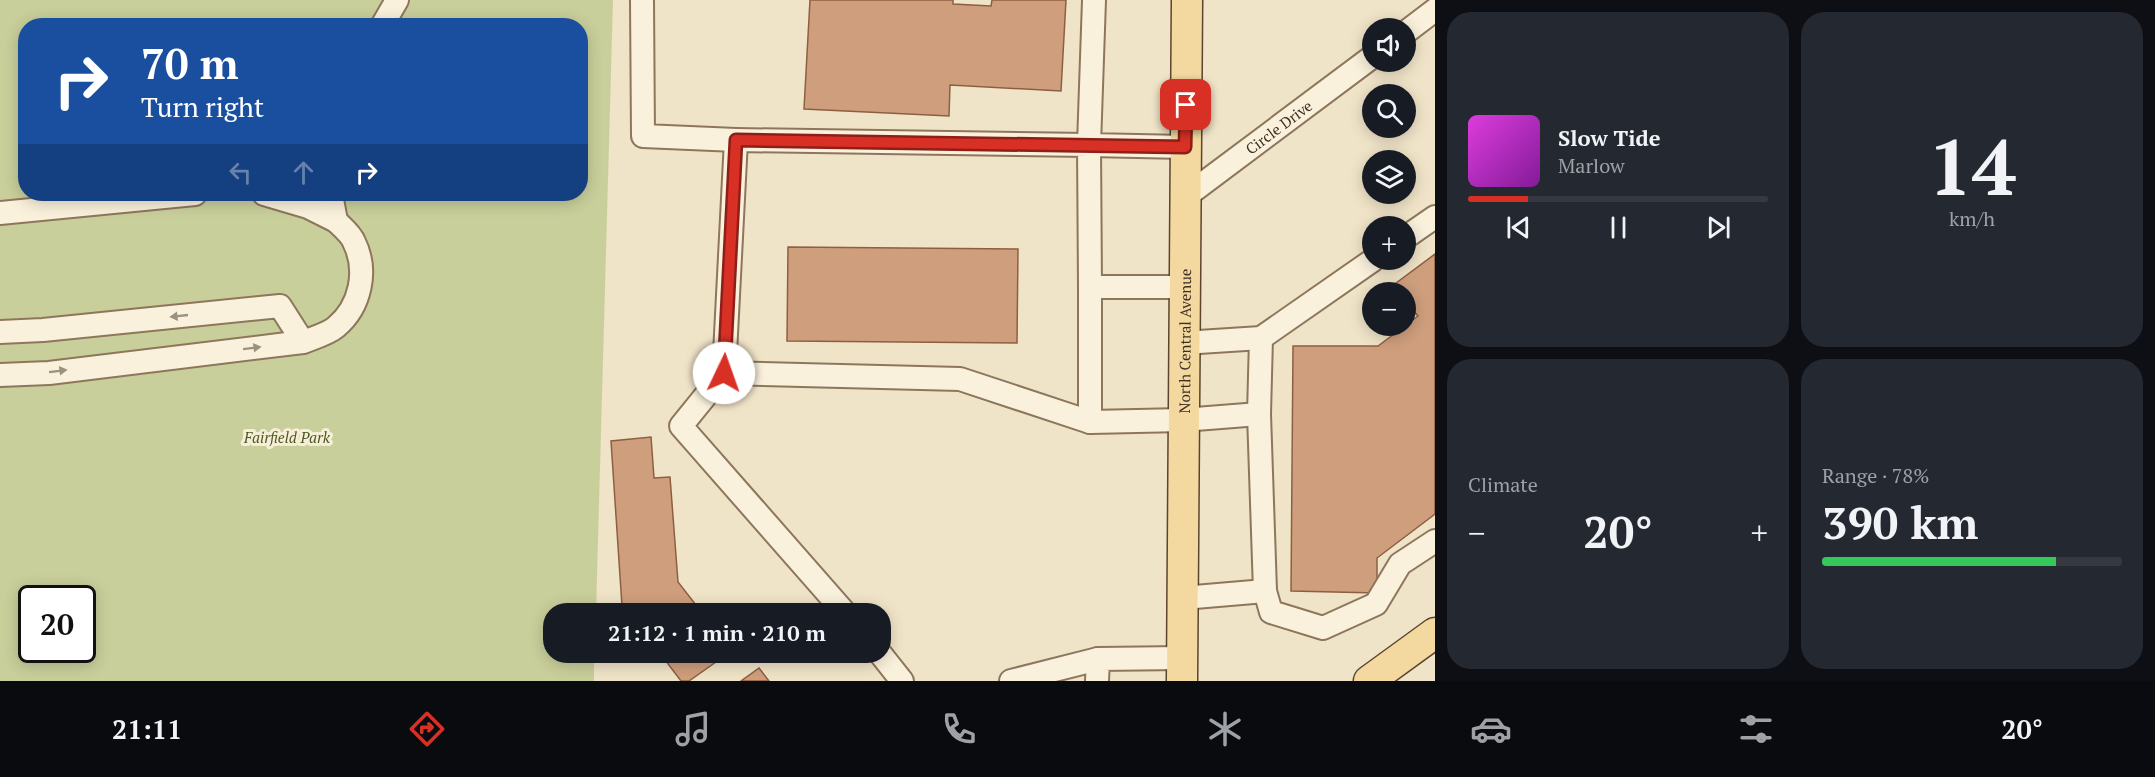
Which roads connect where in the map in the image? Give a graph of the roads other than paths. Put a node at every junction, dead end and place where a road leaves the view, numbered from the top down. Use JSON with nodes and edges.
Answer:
{"nodes":[{"id":1,"x":397,"y":0,"type":"edge"},
{"id":2,"x":642,"y":0,"type":"edge"},
{"id":3,"x":1094,"y":0,"type":"edge"},
{"id":4,"x":1187,"y":0,"type":"edge"},
{"id":5,"x":1435,"y":10,"type":"edge"},
{"id":6,"x":387,"y":18,"type":"edge"},
{"id":7,"x":1416,"y":24,"type":"edge"},
{"id":8,"x":1362,"y":64,"type":"edge"},
{"id":9,"x":736,"y":140,"type":"junction"},
{"id":10,"x":1089,"y":145,"type":"junction"},
{"id":11,"x":1185,"y":147,"type":"junction"},
{"id":12,"x":1185,"y":197,"type":"junction"},
{"id":13,"x":123,"y":201,"type":"edge"},
{"id":14,"x":288,"y":201,"type":"edge"},
{"id":15,"x":332,"y":201,"type":"edge"},
{"id":16,"x":0,"y":213,"type":"edge"},
{"id":17,"x":1435,"y":217,"type":"edge"},
{"id":18,"x":336,"y":221,"type":"junction"},
{"id":19,"x":1416,"y":230,"type":"edge"},
{"id":20,"x":1362,"y":268,"type":"edge"},
{"id":21,"x":1090,"y":287,"type":"junction"},
{"id":22,"x":1184,"y":287,"type":"junction"},
{"id":23,"x":0,"y":332,"type":"edge"},
{"id":24,"x":1261,"y":338,"type":"junction"},
{"id":25,"x":303,"y":342,"type":"junction"},
{"id":26,"x":1183,"y":343,"type":"junction"},
{"id":27,"x":724,"y":373,"type":"junction"},
{"id":28,"x":0,"y":375,"type":"edge"},
{"id":29,"x":1259,"y":414,"type":"junction"},
{"id":30,"x":1183,"y":420,"type":"junction"},
{"id":31,"x":1090,"y":423,"type":"junction"},
{"id":32,"x":1435,"y":540,"type":"edge"},
{"id":33,"x":1265,"y":591,"type":"junction"},
{"id":34,"x":1183,"y":598,"type":"junction"},
{"id":35,"x":836,"y":603,"type":"edge"},
{"id":36,"x":1435,"y":633,"type":"edge"},
{"id":37,"x":888,"y":663,"type":"edge"},
{"id":38,"x":1098,"y":670,"type":"edge"},
{"id":39,"x":1182,"y":670,"type":"edge"},
{"id":40,"x":902,"y":681,"type":"edge"},
{"id":41,"x":1011,"y":681,"type":"edge"},
{"id":42,"x":1369,"y":681,"type":"edge"}],
"edges":[{"from":1,"to":6,"type":"street"},
{"from":2,"to":9,"type":"street"},
{"from":3,"to":10,"type":"street"},
{"from":4,"to":11,"type":"main road","name":"North Central Avenue"},
{"from":5,"to":7,"type":"street"},
{"from":8,"to":12,"type":"street","name":"Circle Drive"},
{"from":9,"to":10,"type":"street"},
{"from":9,"to":27,"type":"street"},
{"from":10,"to":11,"type":"street"},
{"from":10,"to":21,"type":"street"},
{"from":11,"to":12,"type":"main road","name":"North Central Avenue"},
{"from":12,"to":22,"type":"main road","name":"North Central Avenue"},
{"from":13,"to":16,"type":"street"},
{"from":14,"to":18,"type":"street"},
{"from":15,"to":18,"type":"street"},
{"from":17,"to":19,"type":"street"},
{"from":18,"to":25,"type":"street"},
{"from":20,"to":24,"type":"street"},
{"from":21,"to":22,"type":"street"},
{"from":21,"to":31,"type":"street"},
{"from":22,"to":26,"type":"main road","name":"North Central Avenue"},
{"from":25,"to":23,"type":"street","one_way":true},
{"from":24,"to":26,"type":"street"},
{"from":24,"to":29,"type":"street"},
{"from":28,"to":25,"type":"street","one_way":true},
{"from":26,"to":30,"type":"main road","name":"North Central Avenue"},
{"from":27,"to":31,"type":"street"},
{"from":27,"to":35,"type":"street"},
{"from":29,"to":30,"type":"street"},
{"from":29,"to":33,"type":"street"},
{"from":30,"to":31,"type":"street"},
{"from":30,"to":34,"type":"main road","name":"North Central Avenue"},
{"from":32,"to":33,"type":"street"},
{"from":33,"to":34,"type":"street"},
{"from":34,"to":39,"type":"main road","name":"North Central Avenue"},
{"from":36,"to":42,"type":"main road"},
{"from":37,"to":40,"type":"street"},
{"from":38,"to":39,"type":"street"},
{"from":38,"to":41,"type":"street"}]}
